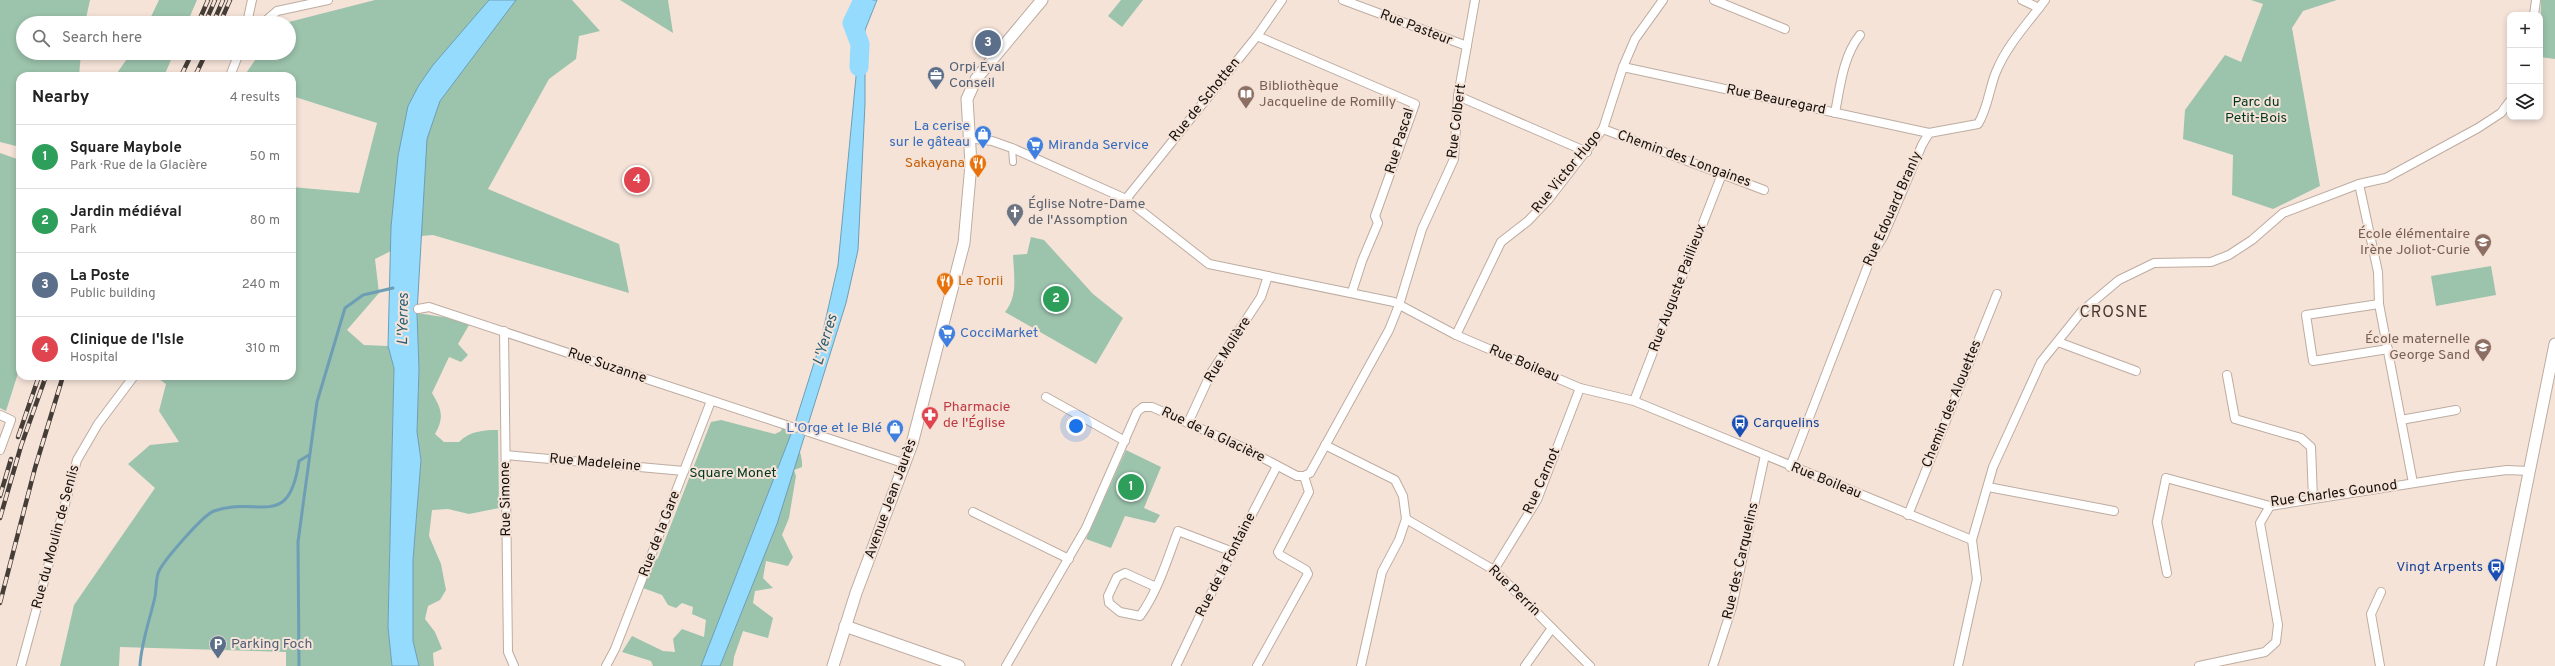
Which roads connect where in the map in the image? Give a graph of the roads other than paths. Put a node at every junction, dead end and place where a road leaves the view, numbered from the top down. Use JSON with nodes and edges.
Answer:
{"nodes":[{"id":1,"x":252,"y":0,"type":"edge"},
{"id":2,"x":328,"y":0,"type":"edge"},
{"id":3,"x":1042,"y":0,"type":"edge"},
{"id":4,"x":1282,"y":0,"type":"edge"},
{"id":5,"x":1343,"y":0,"type":"edge"},
{"id":6,"x":1475,"y":0,"type":"edge"},
{"id":7,"x":1663,"y":0,"type":"edge"},
{"id":8,"x":1714,"y":0,"type":"edge"},
{"id":9,"x":2022,"y":0,"type":"edge"},
{"id":10,"x":2045,"y":0,"type":"edge"},
{"id":11,"x":2536,"y":0,"type":"edge"},
{"id":12,"x":2039,"y":8,"type":"junction"},
{"id":13,"x":2534,"y":12,"type":"edge"},
{"id":14,"x":249,"y":16,"type":"edge"},
{"id":15,"x":271,"y":16,"type":"edge"},
{"id":16,"x":1784,"y":29,"type":"dead end"},
{"id":17,"x":1860,"y":35,"type":"dead end"},
{"id":18,"x":1257,"y":36,"type":"junction"},
{"id":19,"x":1466,"y":46,"type":"junction"},
{"id":20,"x":236,"y":60,"type":"edge"},
{"id":21,"x":1623,"y":67,"type":"junction"},
{"id":22,"x":232,"y":72,"type":"edge"},
{"id":23,"x":1458,"y":96,"type":"junction"},
{"id":24,"x":2507,"y":105,"type":"edge"},
{"id":25,"x":1835,"y":113,"type":"junction"},
{"id":26,"x":1603,"y":129,"type":"junction"},
{"id":27,"x":1929,"y":133,"type":"junction"},
{"id":28,"x":968,"y":138,"type":"junction"},
{"id":29,"x":1012,"y":148,"type":"junction"},
{"id":30,"x":1586,"y":152,"type":"junction"},
{"id":31,"x":1013,"y":162,"type":"dead end"},
{"id":32,"x":1722,"y":174,"type":"junction"},
{"id":33,"x":2359,"y":184,"type":"junction"},
{"id":34,"x":1764,"y":190,"type":"dead end"},
{"id":35,"x":1126,"y":199,"type":"junction"},
{"id":36,"x":1268,"y":276,"type":"junction"},
{"id":37,"x":1352,"y":292,"type":"junction"},
{"id":38,"x":1997,"y":294,"type":"dead end"},
{"id":39,"x":1399,"y":304,"type":"junction"},
{"id":40,"x":2379,"y":304,"type":"junction"},
{"id":41,"x":418,"y":309,"type":"dead end"},
{"id":42,"x":504,"y":331,"type":"junction"},
{"id":43,"x":1456,"y":335,"type":"junction"},
{"id":44,"x":2058,"y":342,"type":"junction"},
{"id":45,"x":2555,"y":344,"type":"edge"},
{"id":46,"x":2388,"y":349,"type":"junction"},
{"id":47,"x":2136,"y":371,"type":"dead end"},
{"id":48,"x":2228,"y":375,"type":"dead end"},
{"id":49,"x":131,"y":380,"type":"edge"},
{"id":50,"x":1580,"y":388,"type":"junction"},
{"id":51,"x":1046,"y":397,"type":"dead end"},
{"id":52,"x":711,"y":401,"type":"junction"},
{"id":53,"x":1634,"y":401,"type":"junction"},
{"id":54,"x":2456,"y":410,"type":"dead end"},
{"id":55,"x":0,"y":415,"type":"edge"},
{"id":56,"x":2401,"y":420,"type":"junction"},
{"id":57,"x":1188,"y":423,"type":"junction"},
{"id":58,"x":795,"y":428,"type":"dead end"},
{"id":59,"x":806,"y":431,"type":"dead end"},
{"id":60,"x":1125,"y":441,"type":"junction"},
{"id":61,"x":1325,"y":445,"type":"junction"},
{"id":62,"x":0,"y":450,"type":"edge"},
{"id":63,"x":506,"y":455,"type":"junction"},
{"id":64,"x":1765,"y":455,"type":"junction"},
{"id":65,"x":906,"y":464,"type":"junction"},
{"id":66,"x":1277,"y":466,"type":"junction"},
{"id":67,"x":1790,"y":467,"type":"junction"},
{"id":68,"x":684,"y":471,"type":"junction"},
{"id":69,"x":2529,"y":471,"type":"junction"},
{"id":70,"x":1304,"y":476,"type":"junction"},
{"id":71,"x":2413,"y":483,"type":"junction"},
{"id":72,"x":1988,"y":487,"type":"junction"},
{"id":73,"x":2313,"y":499,"type":"junction"},
{"id":74,"x":2270,"y":506,"type":"junction"},
{"id":75,"x":2114,"y":511,"type":"dead end"},
{"id":76,"x":973,"y":512,"type":"dead end"},
{"id":77,"x":1908,"y":515,"type":"junction"},
{"id":78,"x":1406,"y":519,"type":"junction"},
{"id":79,"x":1972,"y":540,"type":"junction"},
{"id":80,"x":1233,"y":552,"type":"junction"},
{"id":81,"x":1069,"y":559,"type":"junction"},
{"id":82,"x":1494,"y":570,"type":"junction"},
{"id":83,"x":2167,"y":573,"type":"dead end"},
{"id":84,"x":1156,"y":587,"type":"junction"},
{"id":85,"x":2381,"y":592,"type":"dead end"},
{"id":86,"x":845,"y":626,"type":"junction"},
{"id":87,"x":1552,"y":628,"type":"junction"},
{"id":88,"x":2494,"y":650,"type":"junction"},
{"id":89,"x":21,"y":666,"type":"edge"},
{"id":90,"x":514,"y":666,"type":"edge"},
{"id":91,"x":606,"y":666,"type":"edge"},
{"id":92,"x":833,"y":666,"type":"edge"},
{"id":93,"x":959,"y":666,"type":"edge"},
{"id":94,"x":1006,"y":666,"type":"edge"},
{"id":95,"x":1176,"y":666,"type":"edge"},
{"id":96,"x":1257,"y":666,"type":"edge"},
{"id":97,"x":1361,"y":666,"type":"edge"},
{"id":98,"x":1525,"y":666,"type":"edge"},
{"id":99,"x":1590,"y":666,"type":"edge"},
{"id":100,"x":1714,"y":666,"type":"edge"},
{"id":101,"x":1958,"y":666,"type":"edge"},
{"id":102,"x":2199,"y":666,"type":"edge"},
{"id":103,"x":2380,"y":666,"type":"edge"},
{"id":104,"x":2490,"y":666,"type":"edge"},
{"id":105,"x":2494,"y":666,"type":"edge"}],
"edges":[{"from":1,"to":14,"type":"street"},
{"from":2,"to":15,"type":"street"},
{"from":3,"to":28,"type":"street","name":"Avenue Jean Jaurès"},
{"from":4,"to":18,"type":"street","name":"Rue de Schotten"},
{"from":5,"to":19,"type":"street","name":"Rue Pasteur"},
{"from":6,"to":19,"type":"street","name":"Rue Colbert"},
{"from":7,"to":21,"type":"street","name":"Rue Victor Hugo"},
{"from":8,"to":16,"type":"street"},
{"from":9,"to":12,"type":"street"},
{"from":10,"to":12,"type":"street"},
{"from":11,"to":13,"type":"street"},
{"from":12,"to":27,"type":"street"},
{"from":17,"to":25,"type":"street"},
{"from":18,"to":35,"type":"street","name":"Rue de Schotten"},
{"from":18,"to":37,"type":"street","name":"Rue Pascal"},
{"from":19,"to":23,"type":"street","name":"Rue Colbert"},
{"from":20,"to":22,"type":"street"},
{"from":21,"to":25,"type":"street","name":"Rue Beauregard"},
{"from":21,"to":26,"type":"street","name":"Rue Victor Hugo"},
{"from":23,"to":30,"type":"street"},
{"from":23,"to":39,"type":"street","name":"Rue Colbert"},
{"from":24,"to":33,"type":"street"},
{"from":25,"to":27,"type":"street","name":"Rue Beauregard"},
{"from":26,"to":30,"type":"street","name":"Rue Victor Hugo"},
{"from":26,"to":32,"type":"street","name":"Chemin des Longaines"},
{"from":27,"to":67,"type":"street","name":"Rue Edouard Branly"},
{"from":28,"to":29,"type":"street","name":"Rue Boileau"},
{"from":28,"to":65,"type":"street","name":"Avenue Jean Jaurès"},
{"from":29,"to":31,"type":"street"},
{"from":29,"to":35,"type":"street","name":"Rue Boileau"},
{"from":30,"to":43,"type":"street","name":"Rue Victor Hugo"},
{"from":32,"to":34,"type":"street","name":"Chemin des Longaines"},
{"from":32,"to":53,"type":"street","name":"Rue Auguste Paillieux"},
{"from":33,"to":40,"type":"street"},
{"from":33,"to":44,"type":"street"},
{"from":35,"to":36,"type":"street","name":"Rue Boileau"},
{"from":36,"to":37,"type":"street","name":"Rue Boileau"},
{"from":36,"to":57,"type":"street","name":"Rue Molière"},
{"from":37,"to":39,"type":"street","name":"Rue Boileau"},
{"from":38,"to":77,"type":"street","name":"Chemin des Alouettes"},
{"from":39,"to":43,"type":"street","name":"Rue Boileau"},
{"from":39,"to":61,"type":"street"},
{"from":40,"to":46,"type":"street"},
{"from":40,"to":46,"type":"street"},
{"from":41,"to":42,"type":"street","name":"Rue Suzanne"},
{"from":42,"to":52,"type":"street","name":"Rue Suzanne"},
{"from":42,"to":63,"type":"street","name":"Rue Simone"},
{"from":43,"to":50,"type":"street","name":"Rue Boileau"},
{"from":44,"to":47,"type":"street"},
{"from":44,"to":72,"type":"street"},
{"from":45,"to":69,"type":"street"},
{"from":46,"to":56,"type":"street"},
{"from":48,"to":73,"type":"street"},
{"from":49,"to":89,"type":"street","name":"Rue du Moulin de Senlis"},
{"from":50,"to":53,"type":"street","name":"Rue Boileau"},
{"from":50,"to":82,"type":"street","name":"Rue Carnot"},
{"from":51,"to":60,"type":"street"},
{"from":52,"to":58,"type":"street","name":"Rue Suzanne"},
{"from":52,"to":68,"type":"street","name":"Rue de la Gare"},
{"from":53,"to":64,"type":"street","name":"Rue Boileau"},
{"from":54,"to":56,"type":"street"},
{"from":55,"to":62,"type":"street"},
{"from":56,"to":71,"type":"street"},
{"from":57,"to":60,"type":"street","name":"Rue de la Glacière"},
{"from":57,"to":66,"type":"street","name":"Rue de la Glacière"},
{"from":59,"to":65,"type":"street"},
{"from":60,"to":81,"type":"street","name":"Rue de la Glacière"},
{"from":61,"to":70,"type":"street"},
{"from":61,"to":78,"type":"street"},
{"from":63,"to":68,"type":"street","name":"Rue Madeleine"},
{"from":63,"to":90,"type":"street","name":"Rue Simone"},
{"from":64,"to":67,"type":"street","name":"Rue Boileau"},
{"from":64,"to":100,"type":"street","name":"Rue des Carquelins"},
{"from":65,"to":86,"type":"street","name":"Avenue Jean Jaurès"},
{"from":66,"to":70,"type":"street","name":"Rue de la Glacière"},
{"from":66,"to":80,"type":"street","name":"Rue de la Fontaine"},
{"from":67,"to":77,"type":"street","name":"Rue Boileau"},
{"from":68,"to":91,"type":"street","name":"Rue de la Gare"},
{"from":69,"to":71,"type":"street","name":"Rue Charles Gounod"},
{"from":69,"to":88,"type":"street"},
{"from":70,"to":96,"type":"street"},
{"from":71,"to":73,"type":"street","name":"Rue Charles Gounod"},
{"from":72,"to":75,"type":"street"},
{"from":72,"to":79,"type":"street"},
{"from":73,"to":74,"type":"street","name":"Rue Charles Gounod"},
{"from":74,"to":83,"type":"street","name":"Rue Charles Gounod"},
{"from":74,"to":102,"type":"street"},
{"from":76,"to":81,"type":"street"},
{"from":77,"to":79,"type":"street","name":"Rue Boileau"},
{"from":78,"to":82,"type":"street","name":"Rue Perrin"},
{"from":78,"to":97,"type":"street"},
{"from":79,"to":101,"type":"street"},
{"from":80,"to":84,"type":"street"},
{"from":80,"to":95,"type":"street","name":"Rue de la Fontaine"},
{"from":81,"to":94,"type":"street","name":"Rue de la Glacière"},
{"from":82,"to":87,"type":"street","name":"Rue Perrin"},
{"from":84,"to":84,"type":"street"},
{"from":85,"to":103,"type":"street"},
{"from":86,"to":92,"type":"street","name":"Avenue Jean Jaurès"},
{"from":86,"to":93,"type":"street"},
{"from":87,"to":98,"type":"street"},
{"from":87,"to":99,"type":"street","name":"Rue Perrin"},
{"from":88,"to":104,"type":"street"},
{"from":88,"to":105,"type":"street"}]}
